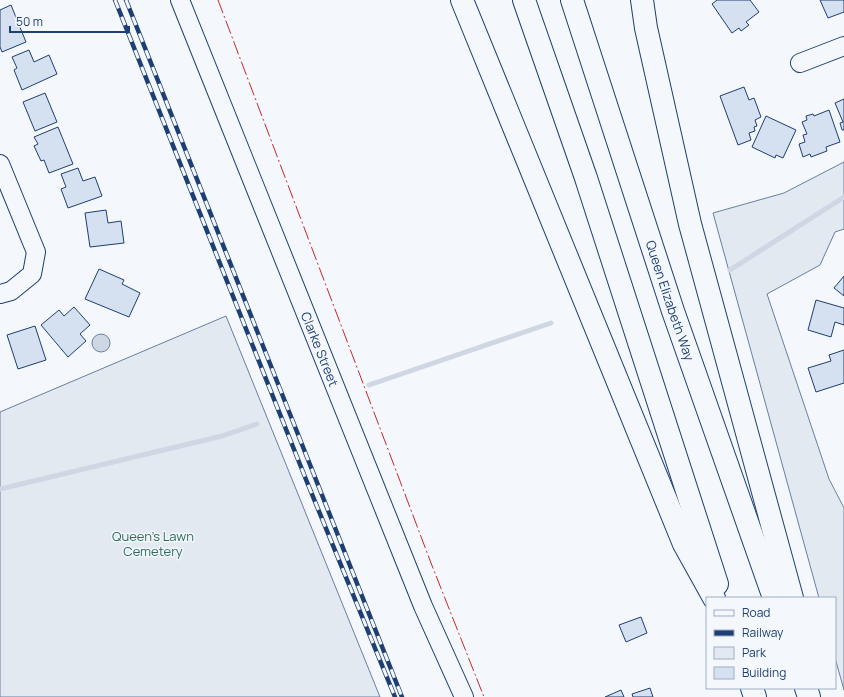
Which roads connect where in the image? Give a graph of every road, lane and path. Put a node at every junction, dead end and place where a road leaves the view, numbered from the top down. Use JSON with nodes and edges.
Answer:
{"nodes":[{"id":1,"x":180,"y":0,"type":"edge"},
{"id":2,"x":462,"y":0,"type":"edge"},
{"id":3,"x":524,"y":0,"type":"edge"},
{"id":4,"x":572,"y":0,"type":"edge"},
{"id":5,"x":642,"y":0,"type":"edge"},
{"id":6,"x":844,"y":46,"type":"edge"},
{"id":7,"x":800,"y":63,"type":"dead end"},
{"id":8,"x":0,"y":164,"type":"edge"},
{"id":9,"x":0,"y":294,"type":"edge"},
{"id":10,"x":713,"y":597,"type":"edge"},
{"id":11,"x":722,"y":597,"type":"edge"},
{"id":12,"x":774,"y":597,"type":"edge"},
{"id":13,"x":792,"y":597,"type":"edge"},
{"id":14,"x":464,"y":697,"type":"edge"}],
"edges":[{"from":1,"to":14,"type":"street","name":"Clarke Street"},
{"from":2,"to":10,"type":"highway"},
{"from":3,"to":11,"type":"highway"},
{"from":4,"to":12,"type":"highway","name":"Queen Elizabeth Way"},
{"from":5,"to":13,"type":"highway"},
{"from":6,"to":7,"type":"street"},
{"from":8,"to":9,"type":"street"}]}
